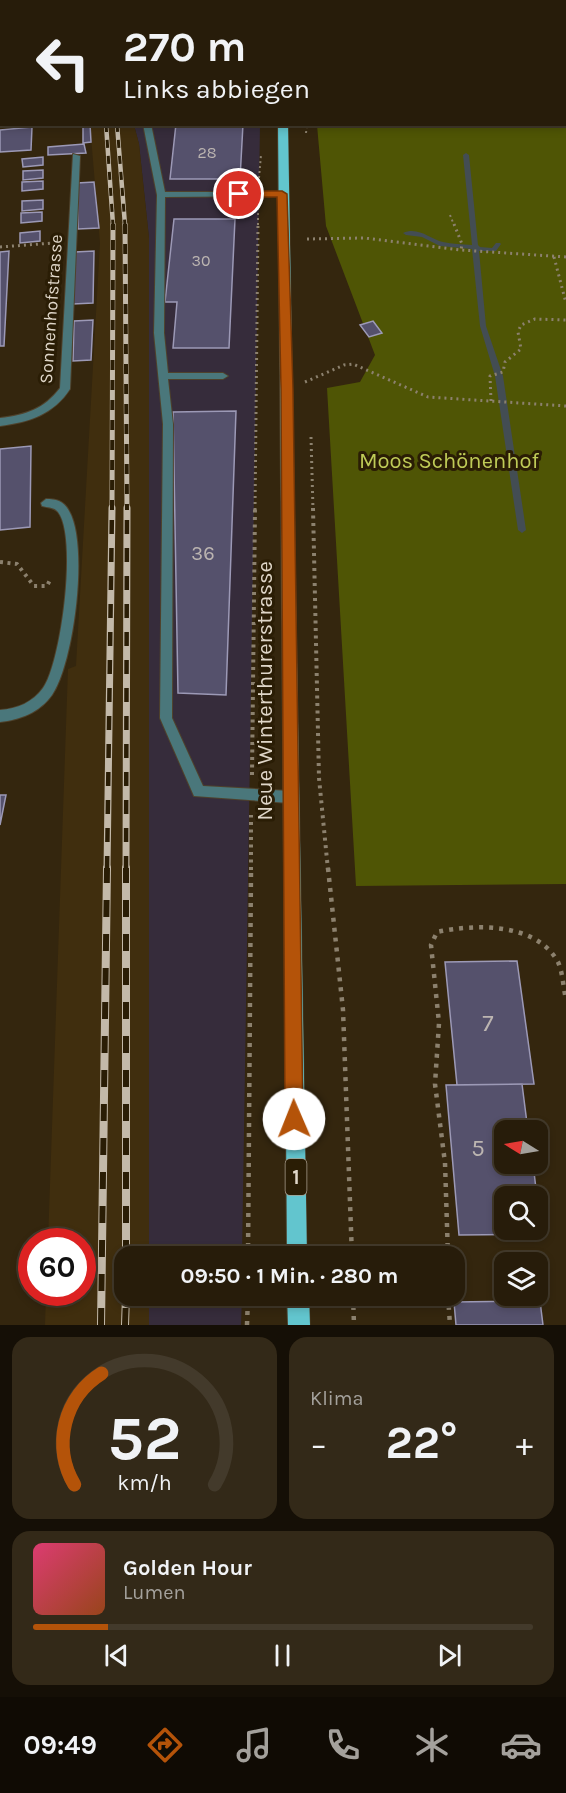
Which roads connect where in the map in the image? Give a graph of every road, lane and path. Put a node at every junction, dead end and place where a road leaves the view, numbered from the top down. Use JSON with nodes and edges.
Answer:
{"nodes":[{"id":1,"x":147,"y":126,"type":"edge"},
{"id":2,"x":283,"y":126,"type":"edge"},
{"id":3,"x":307,"y":126,"type":"edge"},
{"id":4,"x":305,"y":135,"type":"dead end"},
{"id":5,"x":261,"y":148,"type":"dead end"},
{"id":6,"x":76,"y":156,"type":"dead end"},
{"id":7,"x":259,"y":194,"type":"junction"},
{"id":8,"x":282,"y":194,"type":"junction"},
{"id":9,"x":161,"y":195,"type":"junction"},
{"id":10,"x":450,"y":215,"type":"dead end"},
{"id":11,"x":306,"y":227,"type":"dead end"},
{"id":12,"x":307,"y":239,"type":"junction"},
{"id":13,"x":72,"y":242,"type":"junction"},
{"id":14,"x":0,"y":247,"type":"edge"},
{"id":15,"x":462,"y":247,"type":"junction"},
{"id":16,"x":307,"y":251,"type":"dead end"},
{"id":17,"x":554,"y":257,"type":"junction"},
{"id":18,"x":566,"y":257,"type":"edge"},
{"id":19,"x":566,"y":303,"type":"edge"},
{"id":20,"x":566,"y":320,"type":"edge"},
{"id":21,"x":309,"y":368,"type":"dead end"},
{"id":22,"x":163,"y":375,"type":"junction"},
{"id":23,"x":223,"y":376,"type":"dead end"},
{"id":24,"x":310,"y":380,"type":"junction"},
{"id":25,"x":287,"y":389,"type":"junction"},
{"id":26,"x":310,"y":391,"type":"dead end"},
{"id":27,"x":491,"y":401,"type":"junction"},
{"id":28,"x":507,"y":402,"type":"joint"},
{"id":29,"x":566,"y":406,"type":"edge"},
{"id":30,"x":0,"y":422,"type":"edge"},
{"id":31,"x":311,"y":426,"type":"dead end"},
{"id":32,"x":46,"y":503,"type":"dead end"},
{"id":33,"x":71,"y":550,"type":"junction"},
{"id":34,"x":0,"y":562,"type":"edge"},
{"id":35,"x":0,"y":716,"type":"edge"},
{"id":36,"x":251,"y":793,"type":"junction"},
{"id":37,"x":290,"y":797,"type":"junction"},
{"id":38,"x":566,"y":999,"type":"edge"},
{"id":39,"x":248,"y":1246,"type":"edge"},
{"id":40,"x":297,"y":1246,"type":"edge"},
{"id":41,"x":352,"y":1246,"type":"edge"},
{"id":42,"x":448,"y":1246,"type":"edge"},
{"id":43,"x":248,"y":1306,"type":"edge"},
{"id":44,"x":298,"y":1306,"type":"edge"},
{"id":45,"x":353,"y":1306,"type":"edge"},
{"id":46,"x":449,"y":1306,"type":"edge"},
{"id":47,"x":247,"y":1325,"type":"edge"},
{"id":48,"x":298,"y":1325,"type":"edge"},
{"id":49,"x":354,"y":1325,"type":"edge"},
{"id":50,"x":450,"y":1325,"type":"edge"}],
"edges":[{"from":1,"to":9,"type":"street"},
{"from":2,"to":8,"type":"main road","name":"Neue Winterthurerstrasse","number":"1"},
{"from":3,"to":4,"type":"path"},
{"from":5,"to":7,"type":"path"},
{"from":6,"to":13,"type":"street","name":"Sonnenhofstrasse"},
{"from":7,"to":8,"type":"street"},
{"from":7,"to":9,"type":"street"},
{"from":7,"to":36,"type":"path"},
{"from":8,"to":25,"type":"main road","name":"Neue Winterthurerstrasse","number":"1"},
{"from":9,"to":22,"type":"street"},
{"from":10,"to":15,"type":"path"},
{"from":11,"to":12,"type":"path"},
{"from":12,"to":15,"type":"path"},
{"from":12,"to":16,"type":"path"},
{"from":13,"to":14,"type":"path"},
{"from":13,"to":30,"type":"street","name":"Sonnenhofstrasse"},
{"from":15,"to":17,"type":"path"},
{"from":17,"to":18,"type":"path"},
{"from":17,"to":19,"type":"path"},
{"from":20,"to":27,"type":"path"},
{"from":21,"to":24,"type":"path"},
{"from":22,"to":23,"type":"street"},
{"from":22,"to":36,"type":"street"},
{"from":24,"to":25,"type":"path"},
{"from":24,"to":26,"type":"path"},
{"from":24,"to":27,"type":"path"},
{"from":25,"to":37,"type":"main road","name":"Neue Winterthurerstrasse","number":"1"},
{"from":27,"to":28,"type":"path"},
{"from":28,"to":29,"type":"path"},
{"from":31,"to":41,"type":"path"},
{"from":32,"to":33,"type":"street"},
{"from":33,"to":34,"type":"path"},
{"from":33,"to":35,"type":"street"},
{"from":36,"to":37,"type":"street"},
{"from":36,"to":39,"type":"path"},
{"from":37,"to":40,"type":"main road","name":"Neue Winterthurerstrasse","number":"1"},
{"from":38,"to":42,"type":"path"},
{"from":43,"to":47,"type":"path"},
{"from":44,"to":48,"type":"main road"},
{"from":45,"to":49,"type":"path"},
{"from":46,"to":50,"type":"path"}]}
